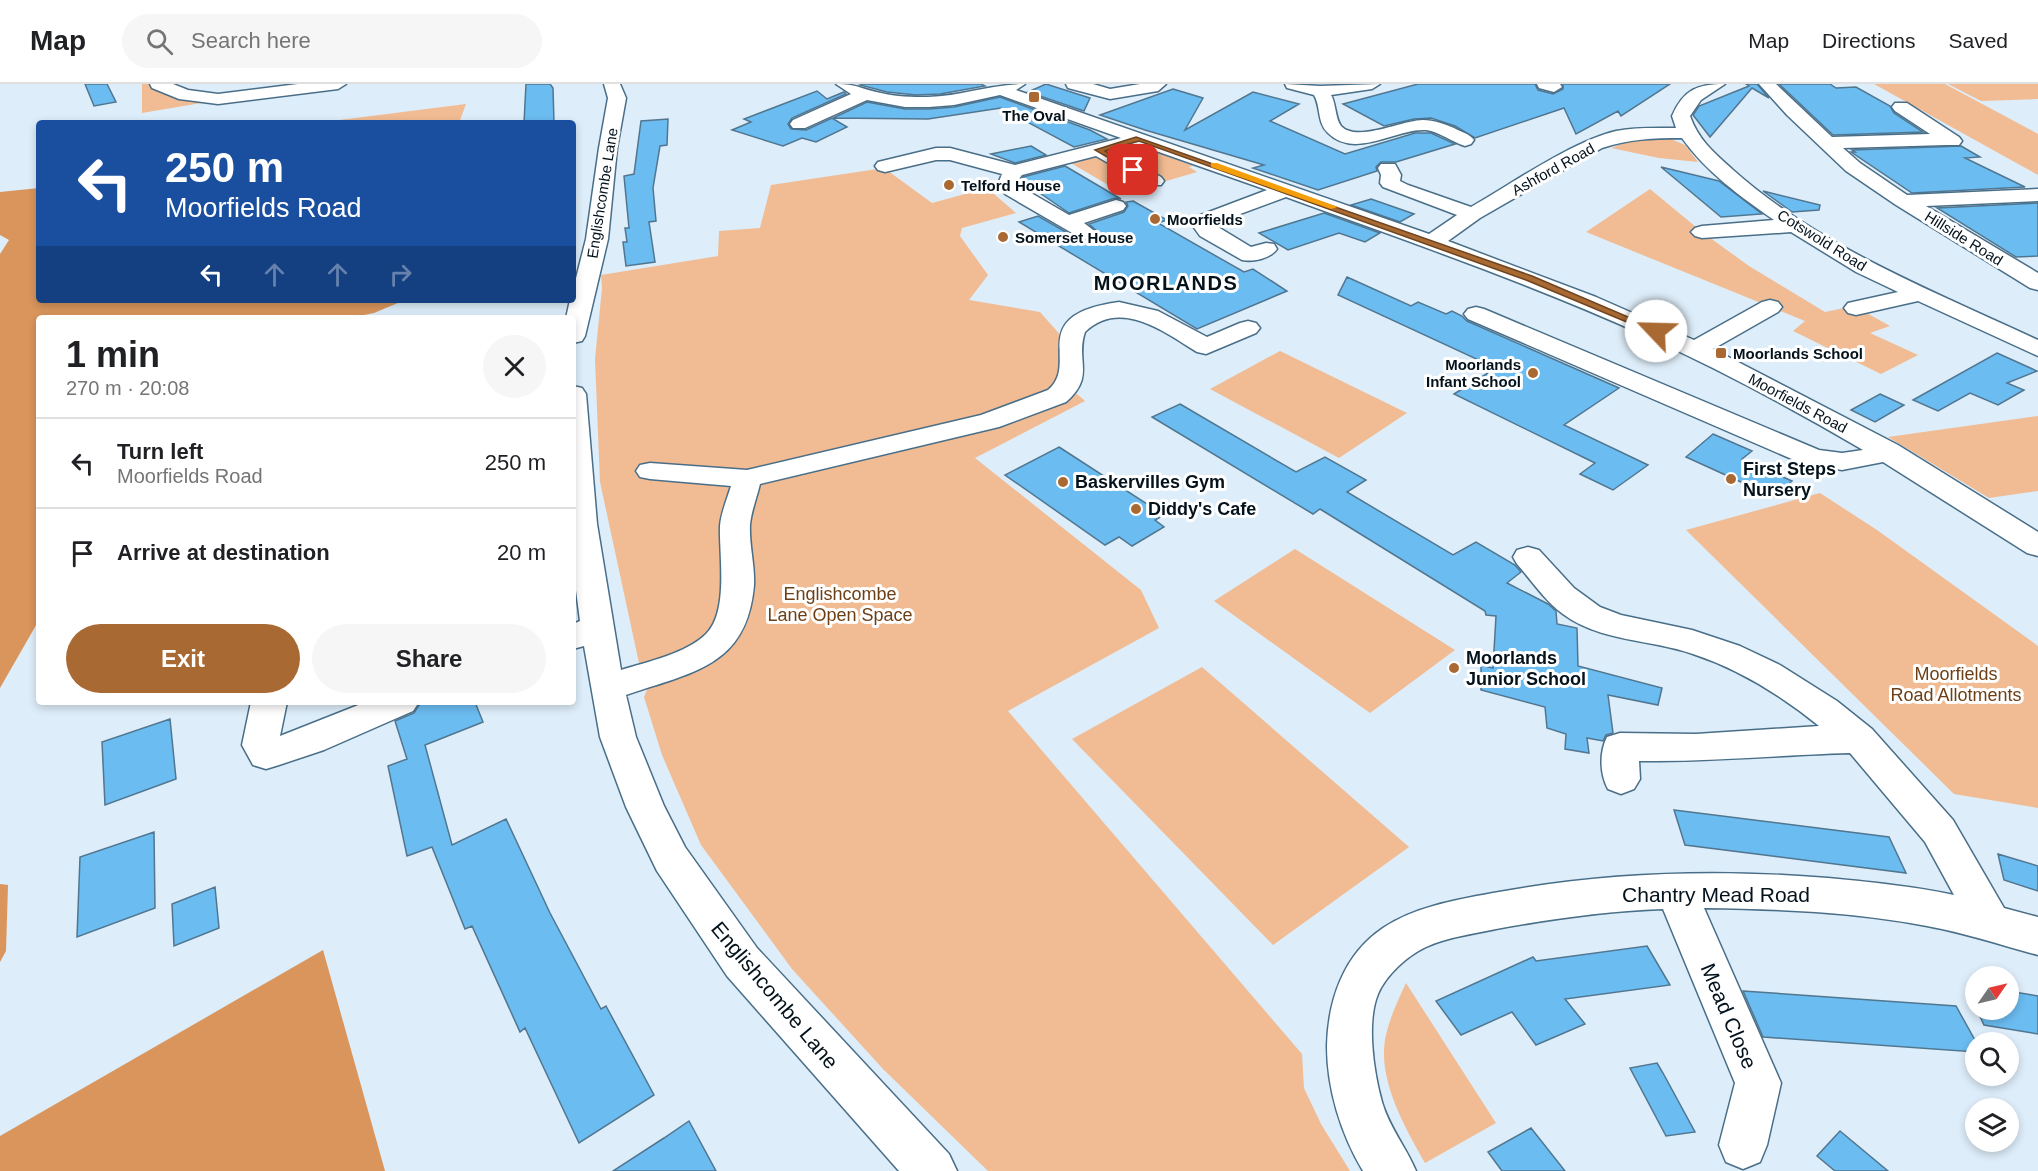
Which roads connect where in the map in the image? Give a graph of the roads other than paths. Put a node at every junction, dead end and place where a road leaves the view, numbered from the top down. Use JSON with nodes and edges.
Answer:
{"nodes":[{"id":1,"x":158,"y":84,"type":"edge"},
{"id":2,"x":338,"y":84,"type":"edge"},
{"id":3,"x":612,"y":84,"type":"edge"},
{"id":4,"x":844,"y":84,"type":"edge"},
{"id":5,"x":1074,"y":84,"type":"edge"},
{"id":6,"x":1158,"y":84,"type":"edge"},
{"id":7,"x":1293,"y":84,"type":"edge"},
{"id":8,"x":1372,"y":84,"type":"edge"},
{"id":9,"x":1717,"y":84,"type":"edge"},
{"id":10,"x":1767,"y":84,"type":"edge"},
{"id":11,"x":1009,"y":87,"type":"edge"},
{"id":12,"x":1320,"y":91,"type":"junction"},
{"id":13,"x":864,"y":95,"type":"junction"},
{"id":14,"x":1901,"y":107,"type":"dead end"},
{"id":15,"x":799,"y":124,"type":"dead end"},
{"id":16,"x":1688,"y":133,"type":"junction"},
{"id":17,"x":1139,"y":139,"type":"junction"},
{"id":18,"x":1465,"y":140,"type":"dead end"},
{"id":19,"x":1826,"y":143,"type":"junction"},
{"id":20,"x":1099,"y":150,"type":"junction"},
{"id":21,"x":885,"y":166,"type":"dead end"},
{"id":22,"x":1388,"y":168,"type":"dead end"},
{"id":23,"x":1015,"y":171,"type":"junction"},
{"id":24,"x":1154,"y":181,"type":"dead end"},
{"id":25,"x":1287,"y":190,"type":"junction"},
{"id":26,"x":2038,"y":195,"type":"edge"},
{"id":27,"x":1903,"y":201,"type":"junction"},
{"id":28,"x":1116,"y":206,"type":"dead end"},
{"id":29,"x":1473,"y":214,"type":"junction"},
{"id":30,"x":1067,"y":222,"type":"junction"},
{"id":31,"x":1795,"y":225,"type":"junction"},
{"id":32,"x":1702,"y":232,"type":"dead end"},
{"id":33,"x":1086,"y":233,"type":"dead end"},
{"id":34,"x":597,"y":239,"type":"junction"},
{"id":35,"x":576,"y":242,"type":"edge"},
{"id":36,"x":1432,"y":242,"type":"junction"},
{"id":37,"x":1251,"y":254,"type":"dead end"},
{"id":38,"x":2034,"y":277,"type":"edge"},
{"id":39,"x":1918,"y":294,"type":"junction"},
{"id":40,"x":1770,"y":307,"type":"dead end"},
{"id":41,"x":1856,"y":308,"type":"dead end"},
{"id":42,"x":1476,"y":314,"type":"dead end"},
{"id":43,"x":576,"y":324,"type":"edge"},
{"id":44,"x":1248,"y":328,"type":"dead end"},
{"id":45,"x":2038,"y":349,"type":"edge"},
{"id":46,"x":1695,"y":350,"type":"junction"},
{"id":47,"x":576,"y":437,"type":"edge"},
{"id":48,"x":1888,"y":451,"type":"junction"},
{"id":49,"x":650,"y":471,"type":"dead end"},
{"id":50,"x":747,"y":479,"type":"junction"},
{"id":51,"x":2038,"y":546,"type":"edge"},
{"id":52,"x":1528,"y":557,"type":"dead end"},
{"id":53,"x":586,"y":632,"type":"edge"},
{"id":54,"x":608,"y":688,"type":"junction"},
{"id":55,"x":268,"y":705,"type":"edge"},
{"id":56,"x":394,"y":705,"type":"edge"},
{"id":57,"x":1859,"y":739,"type":"junction"},
{"id":58,"x":1621,"y":779,"type":"dead end"},
{"id":59,"x":1675,"y":890,"type":"junction"},
{"id":60,"x":1991,"y":924,"type":"junction"},
{"id":61,"x":2038,"y":936,"type":"edge"},
{"id":62,"x":1743,"y":1145,"type":"dead end"},
{"id":63,"x":932,"y":1171,"type":"edge"},
{"id":64,"x":1390,"y":1171,"type":"edge"}],
"edges":[{"from":1,"to":2,"type":"street"},
{"from":3,"to":34,"type":"street","name":"Englishcombe Lane"},
{"from":4,"to":13,"type":"street"},
{"from":5,"to":6,"type":"street"},
{"from":7,"to":12,"type":"street"},
{"from":8,"to":12,"type":"street"},
{"from":9,"to":16,"type":"street"},
{"from":10,"to":19,"type":"street","name":"Hillside Road"},
{"from":11,"to":13,"type":"street"},
{"from":11,"to":17,"type":"street","name":"Moorfields Road"},
{"from":12,"to":18,"type":"street"},
{"from":13,"to":15,"type":"street"},
{"from":14,"to":19,"type":"street"},
{"from":16,"to":29,"type":"street","name":"Ashford Road"},
{"from":16,"to":31,"type":"street","name":"Cotswold Road"},
{"from":17,"to":20,"type":"street"},
{"from":17,"to":25,"type":"street","name":"Moorfields Road"},
{"from":19,"to":27,"type":"street","name":"Hillside Road"},
{"from":20,"to":23,"type":"street"},
{"from":20,"to":24,"type":"street"},
{"from":21,"to":23,"type":"street"},
{"from":22,"to":29,"type":"street"},
{"from":23,"to":30,"type":"street"},
{"from":25,"to":36,"type":"street","name":"Moorfields Road"},
{"from":25,"to":37,"type":"street"},
{"from":26,"to":27,"type":"street","name":"Hillside Road"},
{"from":27,"to":38,"type":"street","name":"Hillside Road"},
{"from":28,"to":30,"type":"street"},
{"from":29,"to":36,"type":"street","name":"Ashford Road"},
{"from":30,"to":33,"type":"street"},
{"from":31,"to":32,"type":"street"},
{"from":31,"to":39,"type":"street","name":"Cotswold Road"},
{"from":34,"to":35,"type":"street"},
{"from":34,"to":43,"type":"street","name":"Englishcombe Lane"},
{"from":36,"to":46,"type":"street","name":"Moorfields Road"},
{"from":39,"to":41,"type":"street"},
{"from":39,"to":45,"type":"street","name":"Cotswold Road"},
{"from":40,"to":46,"type":"street"},
{"from":42,"to":48,"type":"street"},
{"from":44,"to":50,"type":"street"},
{"from":46,"to":48,"type":"street","name":"Moorfields Road"},
{"from":47,"to":53,"type":"street","name":"Englishcombe Lane"},
{"from":48,"to":51,"type":"street","name":"Moorfields Road"},
{"from":49,"to":50,"type":"street"},
{"from":50,"to":54,"type":"street"},
{"from":52,"to":57,"type":"street"},
{"from":53,"to":54,"type":"street","name":"Englishcombe Lane"},
{"from":54,"to":63,"type":"street","name":"Englishcombe Lane"},
{"from":55,"to":56,"type":"street"},
{"from":57,"to":58,"type":"street"},
{"from":57,"to":60,"type":"street"},
{"from":59,"to":60,"type":"street","name":"Chantry Mead Road"},
{"from":59,"to":62,"type":"street","name":"Mead Close"},
{"from":59,"to":64,"type":"street","name":"Chantry Mead Road"},
{"from":60,"to":61,"type":"street","name":"Chantry Mead Road"}]}
